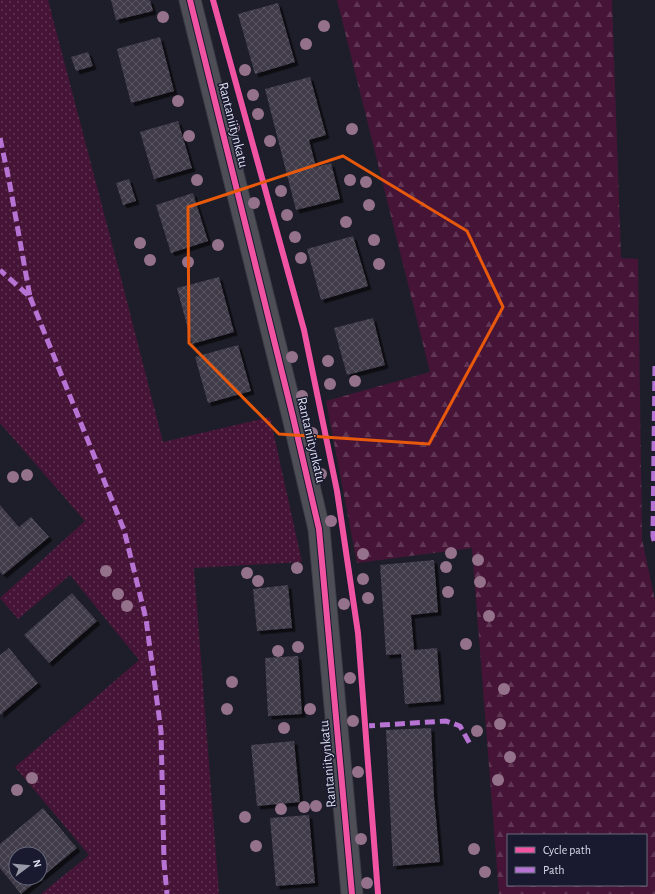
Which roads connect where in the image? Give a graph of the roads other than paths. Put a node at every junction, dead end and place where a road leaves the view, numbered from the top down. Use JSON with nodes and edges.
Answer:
{"nodes":[{"id":1,"x":190,"y":0,"type":"edge"},
{"id":2,"x":352,"y":894,"type":"edge"}],
"edges":[{"from":1,"to":2,"type":"street","name":"Rantaniitynkatu"}]}
